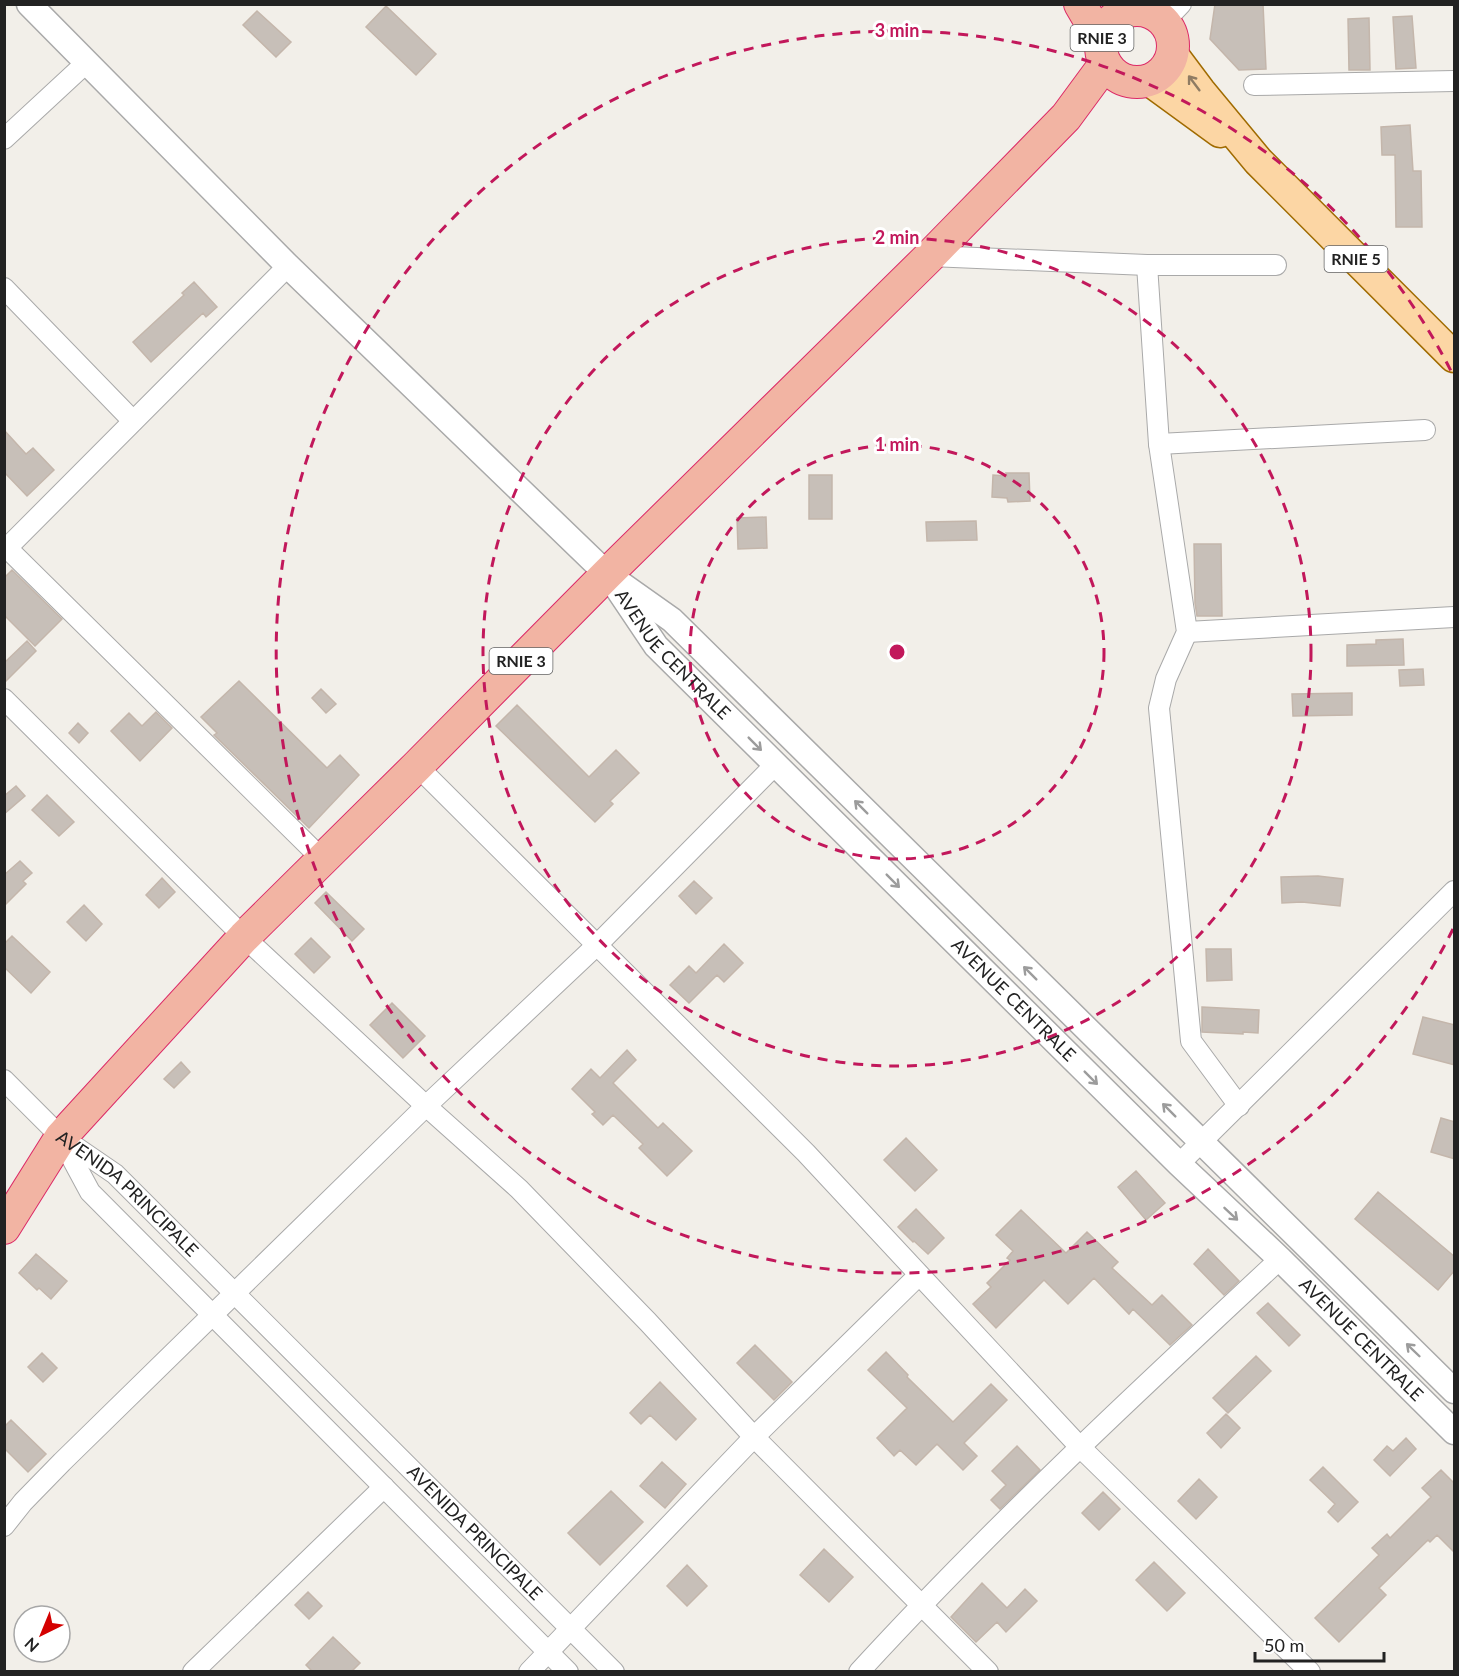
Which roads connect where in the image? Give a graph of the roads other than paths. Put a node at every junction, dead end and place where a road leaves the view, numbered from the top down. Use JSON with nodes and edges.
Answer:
{"nodes":[{"id":1,"x":29,"y":4,"type":"edge"},
{"id":2,"x":1080,"y":4,"type":"edge"},
{"id":3,"x":1125,"y":8,"type":"edge"},
{"id":4,"x":1173,"y":13,"type":"edge"},
{"id":5,"x":1173,"y":55,"type":"junction"},
{"id":6,"x":86,"y":63,"type":"junction"},
{"id":7,"x":1121,"y":67,"type":"junction"},
{"id":8,"x":1455,"y":81,"type":"edge"},
{"id":9,"x":1254,"y":86,"type":"dead end"},
{"id":10,"x":4,"y":139,"type":"edge"},
{"id":11,"x":1258,"y":161,"type":"junction"},
{"id":12,"x":930,"y":256,"type":"junction"},
{"id":13,"x":1147,"y":265,"type":"junction"},
{"id":14,"x":1276,"y":265,"type":"dead end"},
{"id":15,"x":288,"y":266,"type":"junction"},
{"id":16,"x":4,"y":288,"type":"edge"},
{"id":17,"x":1455,"y":357,"type":"edge"},
{"id":18,"x":133,"y":422,"type":"junction"},
{"id":19,"x":1425,"y":430,"type":"dead end"},
{"id":20,"x":1159,"y":444,"type":"junction"},
{"id":21,"x":6,"y":548,"type":"edge"},
{"id":22,"x":607,"y":574,"type":"junction"},
{"id":23,"x":1455,"y":617,"type":"edge"},
{"id":24,"x":1187,"y":632,"type":"junction"},
{"id":25,"x":4,"y":699,"type":"edge"},
{"id":26,"x":775,"y":765,"type":"junction"},
{"id":27,"x":417,"y":766,"type":"junction"},
{"id":28,"x":323,"y":860,"type":"junction"},
{"id":29,"x":1455,"y":891,"type":"edge"},
{"id":30,"x":244,"y":937,"type":"junction"},
{"id":31,"x":597,"y":945,"type":"junction"},
{"id":32,"x":4,"y":1080,"type":"edge"},
{"id":33,"x":426,"y":1106,"type":"junction"},
{"id":34,"x":1239,"y":1106,"type":"junction"},
{"id":35,"x":61,"y":1137,"type":"junction"},
{"id":36,"x":1201,"y":1143,"type":"junction"},
{"id":37,"x":1179,"y":1164,"type":"junction"},
{"id":38,"x":4,"y":1228,"type":"edge"},
{"id":39,"x":1280,"y":1259,"type":"junction"},
{"id":40,"x":919,"y":1275,"type":"junction"},
{"id":41,"x":234,"y":1292,"type":"junction"},
{"id":42,"x":212,"y":1314,"type":"junction"},
{"id":43,"x":1455,"y":1391,"type":"edge"},
{"id":44,"x":1455,"y":1432,"type":"edge"},
{"id":45,"x":754,"y":1437,"type":"junction"},
{"id":46,"x":1079,"y":1446,"type":"junction"},
{"id":47,"x":384,"y":1487,"type":"junction"},
{"id":48,"x":4,"y":1526,"type":"edge"},
{"id":49,"x":921,"y":1604,"type":"junction"},
{"id":50,"x":571,"y":1628,"type":"junction"},
{"id":51,"x":548,"y":1652,"type":"junction"},
{"id":52,"x":194,"y":1671,"type":"edge"},
{"id":53,"x":528,"y":1671,"type":"edge"},
{"id":54,"x":568,"y":1671,"type":"edge"},
{"id":55,"x":614,"y":1671,"type":"edge"},
{"id":56,"x":859,"y":1671,"type":"edge"},
{"id":57,"x":988,"y":1671,"type":"edge"},
{"id":58,"x":1310,"y":1671,"type":"edge"}],
"edges":[{"from":1,"to":6,"type":"street"},
{"from":2,"to":7,"type":"highway","number":"RNIE 3"},
{"from":3,"to":4,"type":"highway","number":"RNIE 3"},
{"from":3,"to":7,"type":"highway","number":"RNIE 3"},
{"from":4,"to":5,"type":"highway","number":"RNIE 3"},
{"from":5,"to":7,"type":"highway","number":"RNIE 3"},
{"from":11,"to":5,"type":"main road","number":"RNIE 5","one_way":true},
{"from":6,"to":10,"type":"street"},
{"from":6,"to":15,"type":"street"},
{"from":7,"to":11,"type":"main road","number":"RNIE 5"},
{"from":7,"to":12,"type":"highway","number":"RNIE 3"},
{"from":8,"to":9,"type":"street"},
{"from":11,"to":17,"type":"main road","number":"RNIE 5"},
{"from":12,"to":13,"type":"street"},
{"from":12,"to":22,"type":"highway","number":"RNIE 3"},
{"from":13,"to":14,"type":"street"},
{"from":13,"to":20,"type":"street"},
{"from":15,"to":18,"type":"street"},
{"from":15,"to":22,"type":"street"},
{"from":16,"to":18,"type":"street"},
{"from":18,"to":21,"type":"street"},
{"from":19,"to":20,"type":"street"},
{"from":20,"to":24,"type":"street"},
{"from":21,"to":28,"type":"street"},
{"from":22,"to":26,"type":"street","name":"AVENUE CENTRALE","one_way":true},
{"from":22,"to":27,"type":"highway","number":"RNIE 3"},
{"from":36,"to":22,"type":"street","name":"AVENUE CENTRALE","one_way":true},
{"from":23,"to":24,"type":"street"},
{"from":24,"to":34,"type":"street"},
{"from":25,"to":30,"type":"street"},
{"from":26,"to":31,"type":"street"},
{"from":26,"to":37,"type":"street","name":"AVENUE CENTRALE","one_way":true},
{"from":27,"to":28,"type":"highway","number":"RNIE 3"},
{"from":27,"to":31,"type":"street"},
{"from":28,"to":30,"type":"highway","number":"RNIE 3"},
{"from":29,"to":34,"type":"street"},
{"from":30,"to":33,"type":"street"},
{"from":30,"to":35,"type":"highway","number":"RNIE 3"},
{"from":31,"to":33,"type":"street"},
{"from":31,"to":40,"type":"street"},
{"from":32,"to":35,"type":"street"},
{"from":33,"to":41,"type":"street"},
{"from":33,"to":45,"type":"street"},
{"from":34,"to":36,"type":"street"},
{"from":35,"to":38,"type":"highway","number":"RNIE 3"},
{"from":35,"to":41,"type":"street","name":"AVENIDA PRINCIPALE"},
{"from":35,"to":42,"type":"street","name":"AVENIDA PRINCIPALE"},
{"from":36,"to":37,"type":"street"},
{"from":43,"to":36,"type":"street","name":"AVENUE CENTRALE","one_way":true},
{"from":37,"to":39,"type":"street","name":"AVENUE CENTRALE","one_way":true},
{"from":39,"to":44,"type":"street","name":"AVENUE CENTRALE"},
{"from":39,"to":46,"type":"street"},
{"from":40,"to":45,"type":"street"},
{"from":40,"to":46,"type":"street"},
{"from":41,"to":42,"type":"street"},
{"from":41,"to":50,"type":"street","name":"AVENIDA PRINCIPALE"},
{"from":42,"to":47,"type":"street","name":"AVENIDA PRINCIPALE"},
{"from":42,"to":48,"type":"street"},
{"from":45,"to":49,"type":"street"},
{"from":45,"to":50,"type":"street"},
{"from":46,"to":49,"type":"street"},
{"from":46,"to":58,"type":"street"},
{"from":47,"to":51,"type":"street","name":"AVENIDA PRINCIPALE"},
{"from":47,"to":52,"type":"street"},
{"from":49,"to":56,"type":"street"},
{"from":49,"to":57,"type":"street"},
{"from":50,"to":51,"type":"street"},
{"from":50,"to":55,"type":"street","name":"AVENIDA PRINCIPALE"},
{"from":51,"to":53,"type":"street"},
{"from":51,"to":54,"type":"street","name":"AVENIDA PRINCIPALE"}]}
